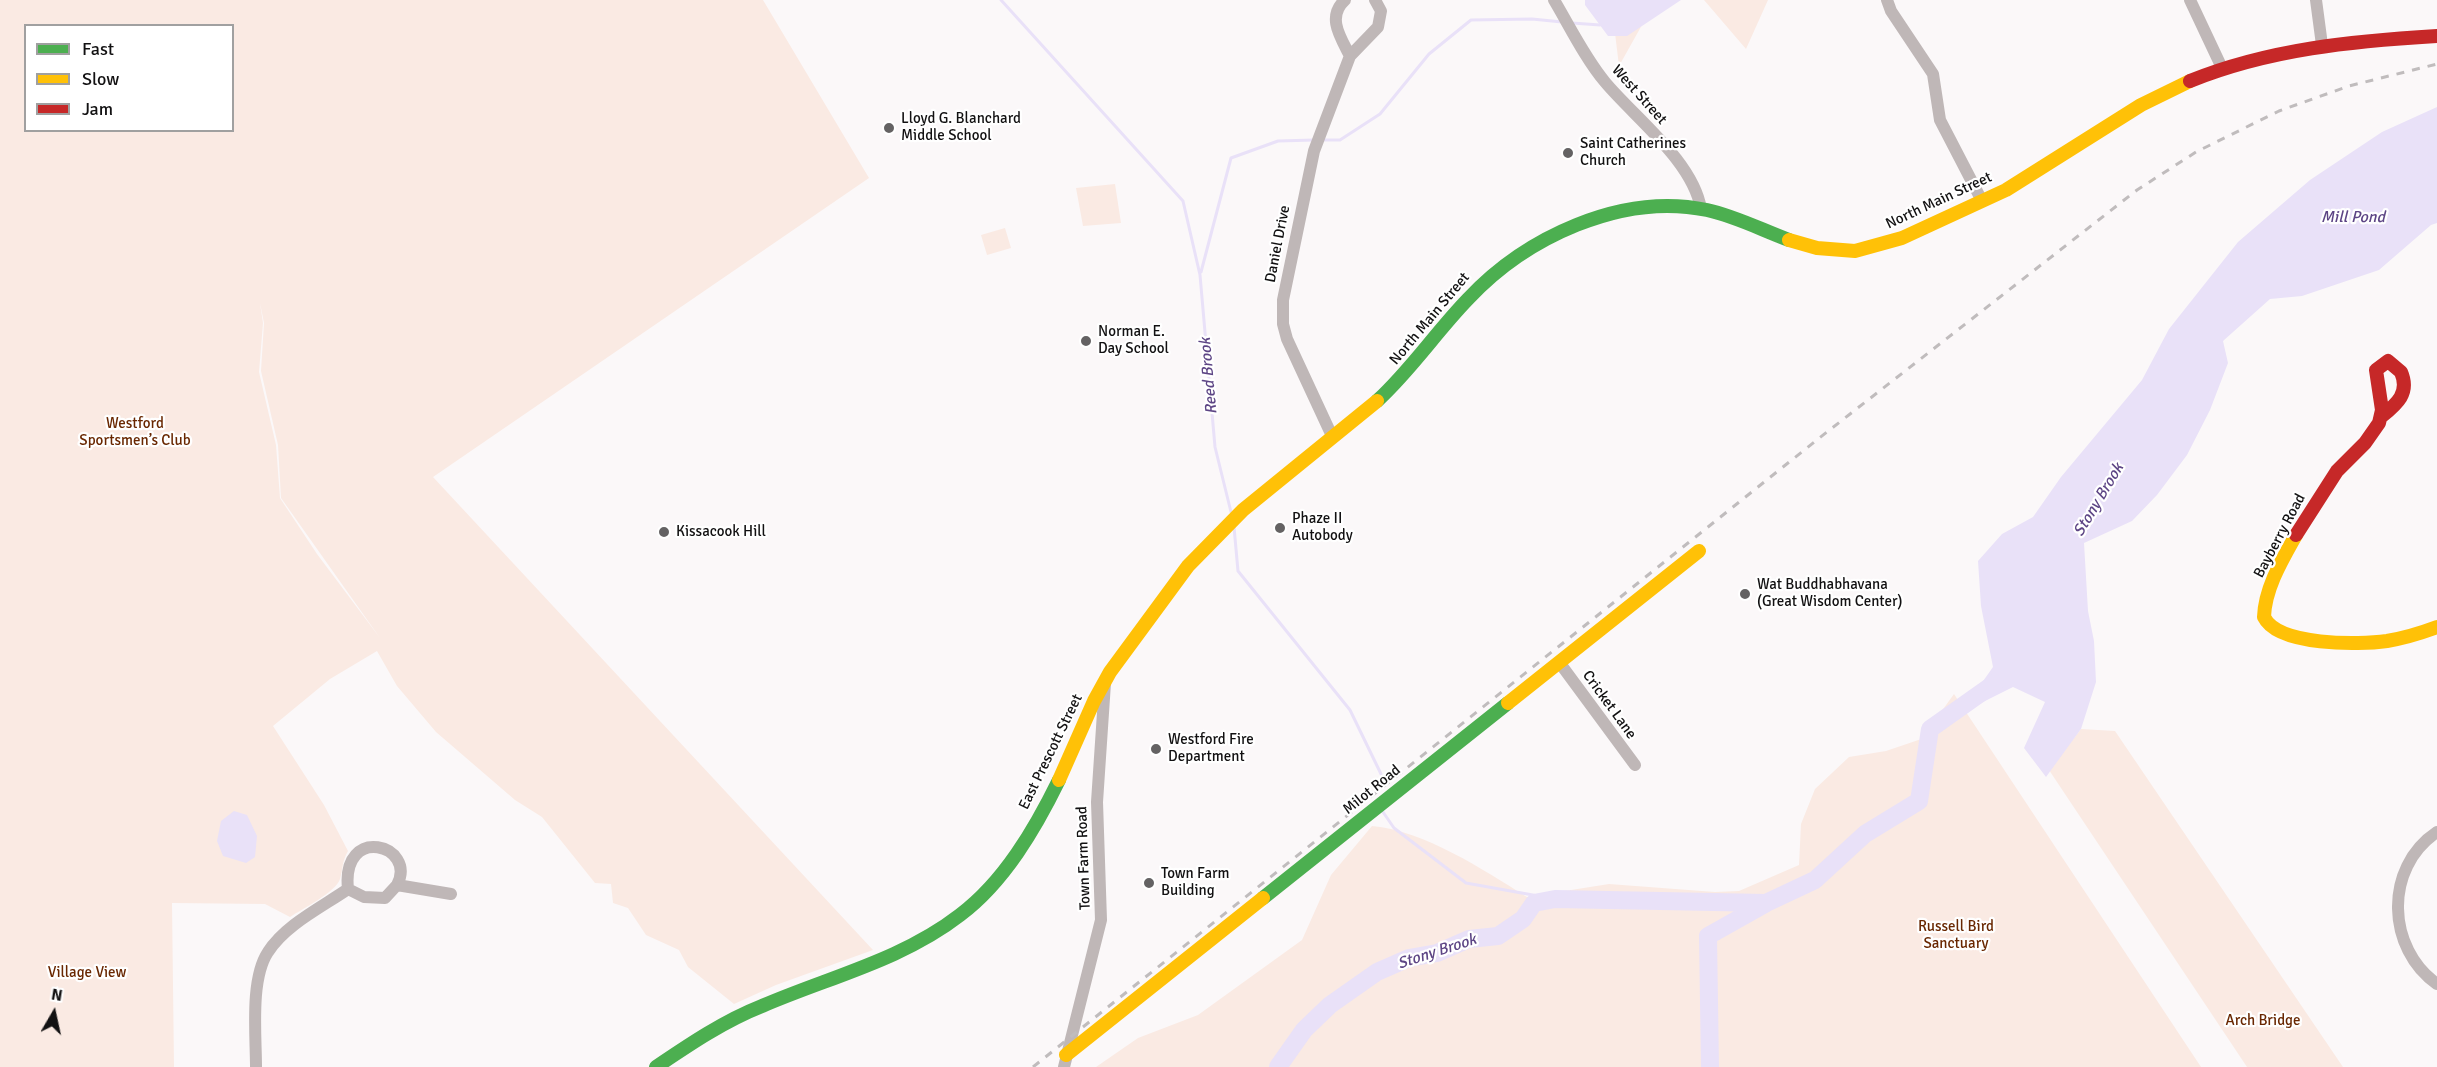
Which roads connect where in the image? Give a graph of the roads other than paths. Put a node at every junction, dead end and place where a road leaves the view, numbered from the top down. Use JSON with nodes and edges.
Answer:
{"nodes":[{"id":1,"x":1345,"y":0,"type":"edge"},
{"id":2,"x":1375,"y":0,"type":"edge"},
{"id":3,"x":1554,"y":0,"type":"edge"},
{"id":4,"x":1887,"y":0,"type":"edge"},
{"id":5,"x":2190,"y":0,"type":"edge"},
{"id":6,"x":2316,"y":0,"type":"edge"},
{"id":7,"x":2437,"y":36,"type":"edge"},
{"id":8,"x":2322,"y":45,"type":"junction"},
{"id":9,"x":1350,"y":56,"type":"junction"},
{"id":10,"x":2222,"y":68,"type":"junction"},
{"id":11,"x":1982,"y":201,"type":"junction"},
{"id":12,"x":1701,"y":209,"type":"junction"},
{"id":13,"x":2382,"y":416,"type":"dead end"},
{"id":14,"x":1332,"y":436,"type":"junction"},
{"id":15,"x":1699,"y":551,"type":"dead end"},
{"id":16,"x":2437,"y":627,"type":"edge"},
{"id":17,"x":1559,"y":662,"type":"junction"},
{"id":18,"x":1104,"y":680,"type":"junction"},
{"id":19,"x":1635,"y":765,"type":"dead end"},
{"id":20,"x":2437,"y":832,"type":"edge"},
{"id":21,"x":398,"y":885,"type":"junction"},
{"id":22,"x":348,"y":889,"type":"junction"},
{"id":23,"x":451,"y":894,"type":"dead end"},
{"id":24,"x":2437,"y":984,"type":"edge"},
{"id":25,"x":1065,"y":1061,"type":"edge"},
{"id":26,"x":256,"y":1067,"type":"edge"},
{"id":27,"x":656,"y":1067,"type":"edge"}],
"edges":[{"from":1,"to":9,"type":"street"},
{"from":2,"to":9,"type":"street","name":"Daniel Drive"},
{"from":3,"to":12,"type":"street","name":"West Street"},
{"from":4,"to":11,"type":"street"},
{"from":5,"to":10,"type":"street"},
{"from":6,"to":8,"type":"street"},
{"from":7,"to":8,"type":"main road","name":"North Main Street"},
{"from":8,"to":10,"type":"main road","name":"North Main Street"},
{"from":9,"to":14,"type":"street","name":"Daniel Drive"},
{"from":10,"to":11,"type":"main road","name":"North Main Street"},
{"from":11,"to":12,"type":"main road","name":"North Main Street"},
{"from":12,"to":14,"type":"main road","name":"North Main Street"},
{"from":13,"to":16,"type":"main road","name":"Bayberry Road"},
{"from":14,"to":18,"type":"main road","name":"East Prescott Street"},
{"from":15,"to":17,"type":"main road","name":"Milot Road"},
{"from":17,"to":19,"type":"street","name":"Cricket Lane"},
{"from":17,"to":25,"type":"main road","name":"Milot Road"},
{"from":18,"to":25,"type":"street","name":"Town Farm Road"},
{"from":18,"to":27,"type":"main road","name":"East Prescott Street"},
{"from":20,"to":24,"type":"street"},
{"from":21,"to":22,"type":"street"},
{"from":21,"to":22,"type":"street"},
{"from":21,"to":23,"type":"street"},
{"from":22,"to":26,"type":"street"}]}
